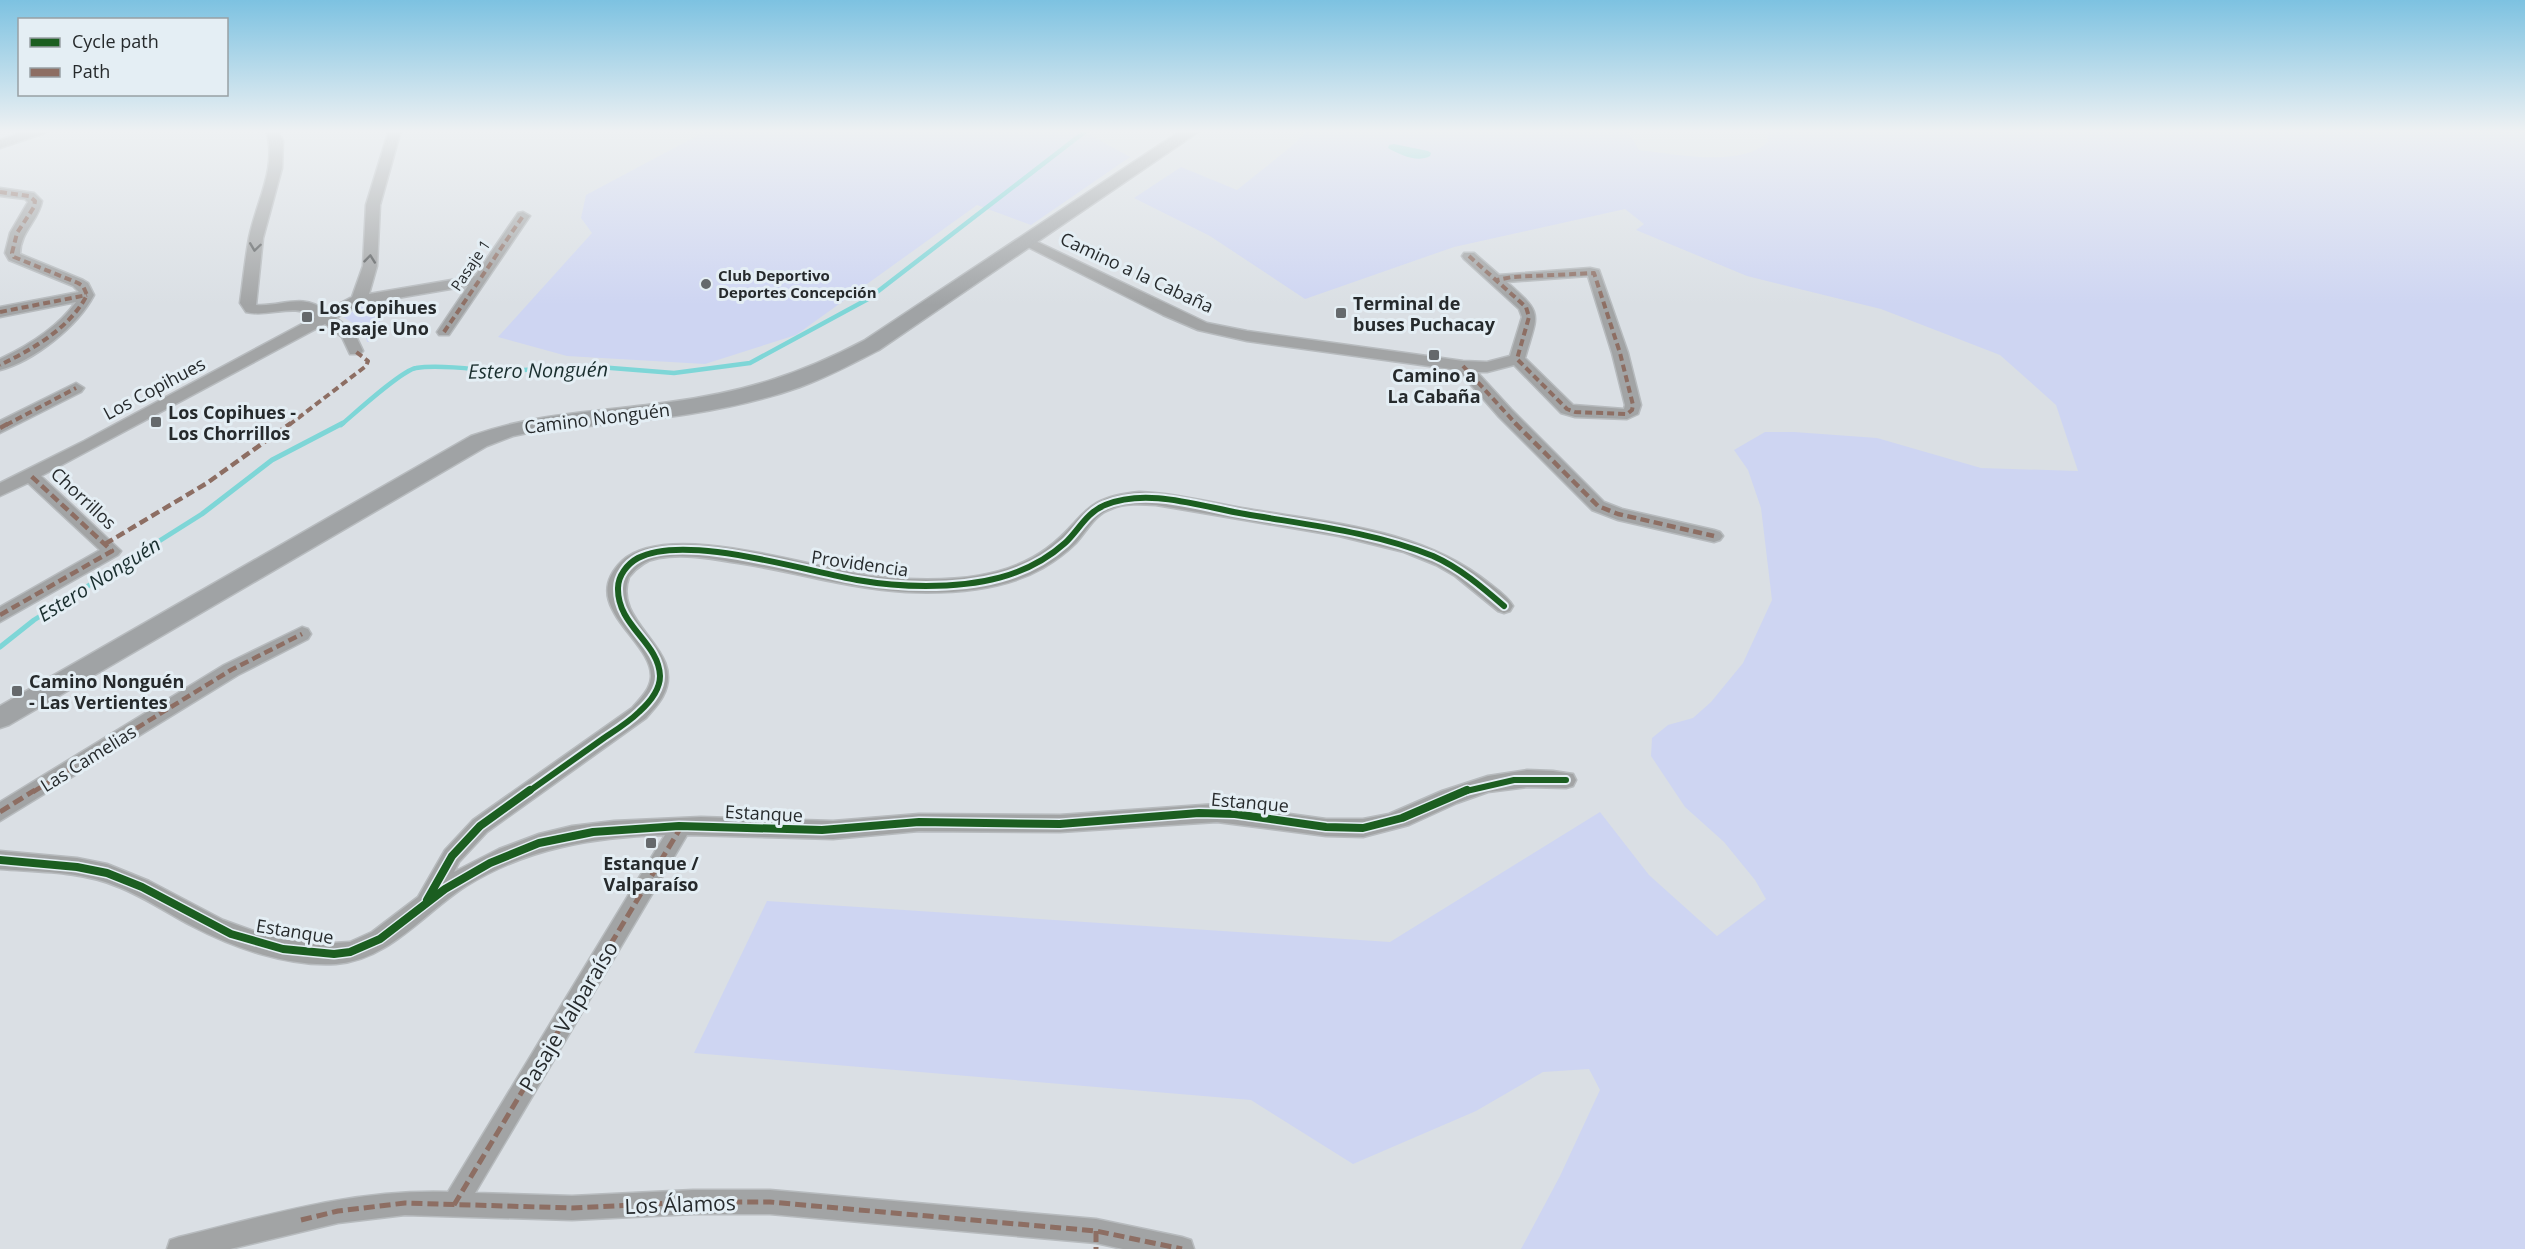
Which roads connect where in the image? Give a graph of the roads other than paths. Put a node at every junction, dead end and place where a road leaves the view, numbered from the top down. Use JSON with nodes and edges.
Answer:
{"nodes":[{"id":1,"x":270,"y":188,"type":"edge"},
{"id":2,"x":378,"y":188,"type":"edge"},
{"id":3,"x":1106,"y":188,"type":"edge"},
{"id":4,"x":0,"y":192,"type":"edge"},
{"id":5,"x":523,"y":216,"type":"dead end"},
{"id":6,"x":1027,"y":241,"type":"junction"},
{"id":7,"x":1469,"y":256,"type":"dead end"},
{"id":8,"x":479,"y":280,"type":"junction"},
{"id":9,"x":1497,"y":280,"type":"junction"},
{"id":10,"x":87,"y":295,"type":"junction"},
{"id":11,"x":358,"y":300,"type":"junction"},
{"id":12,"x":0,"y":312,"type":"edge"},
{"id":13,"x":326,"y":318,"type":"junction"},
{"id":14,"x":444,"y":332,"type":"dead end"},
{"id":15,"x":355,"y":351,"type":"dead end"},
{"id":16,"x":1517,"y":359,"type":"junction"},
{"id":17,"x":0,"y":365,"type":"edge"},
{"id":18,"x":1463,"y":366,"type":"junction"},
{"id":19,"x":76,"y":388,"type":"dead end"},
{"id":20,"x":0,"y":428,"type":"edge"},
{"id":21,"x":30,"y":475,"type":"junction"},
{"id":22,"x":0,"y":490,"type":"edge"},
{"id":23,"x":1714,"y":536,"type":"dead end"},
{"id":24,"x":1504,"y":606,"type":"dead end"},
{"id":25,"x":0,"y":615,"type":"edge"},
{"id":26,"x":302,"y":634,"type":"dead end"},
{"id":27,"x":0,"y":718,"type":"edge"},
{"id":28,"x":1566,"y":780,"type":"dead end"},
{"id":29,"x":0,"y":812,"type":"edge"},
{"id":30,"x":681,"y":827,"type":"junction"},
{"id":31,"x":0,"y":860,"type":"edge"},
{"id":32,"x":426,"y":903,"type":"junction"},
{"id":33,"x":454,"y":1205,"type":"junction"},
{"id":34,"x":1096,"y":1240,"type":"edge"},
{"id":35,"x":179,"y":1249,"type":"edge"},
{"id":36,"x":1182,"y":1249,"type":"edge"}],
"edges":[{"from":1,"to":13,"type":"street","one_way":true},
{"from":11,"to":2,"type":"street","one_way":true},
{"from":3,"to":6,"type":"main road","name":"Camino Nonguén"},
{"from":4,"to":10,"type":"street"},
{"from":5,"to":8,"type":"street","name":"Pasaje 1"},
{"from":6,"to":18,"type":"street","name":"Camino a la Cabaña"},
{"from":6,"to":27,"type":"main road","name":"Camino Nonguén"},
{"from":7,"to":9,"type":"street"},
{"from":8,"to":11,"type":"street","name":"Los Copihues"},
{"from":8,"to":14,"type":"street","name":"Pasaje 1"},
{"from":9,"to":16,"type":"street"},
{"from":9,"to":16,"type":"street"},
{"from":10,"to":12,"type":"street"},
{"from":10,"to":17,"type":"street"},
{"from":11,"to":13,"type":"street","name":"Los Copihues"},
{"from":13,"to":15,"type":"street"},
{"from":13,"to":21,"type":"street","name":"Los Copihues"},
{"from":16,"to":18,"type":"street","name":"Camino a la Cabaña"},
{"from":18,"to":23,"type":"street"},
{"from":19,"to":20,"type":"street"},
{"from":21,"to":22,"type":"street","name":"Los Copihues"},
{"from":21,"to":25,"type":"street","name":"Chorrillos"},
{"from":24,"to":32,"type":"street","name":"Providencia"},
{"from":26,"to":29,"type":"street","name":"Las Camelias"},
{"from":28,"to":30,"type":"street","name":"Estanque"},
{"from":30,"to":32,"type":"street","name":"Estanque"},
{"from":30,"to":33,"type":"street","name":"Pasaje Valparaíso"},
{"from":31,"to":32,"type":"street","name":"Estanque"},
{"from":33,"to":34,"type":"street","name":"Los Álamos"},
{"from":33,"to":35,"type":"street","name":"Los Álamos"},
{"from":34,"to":36,"type":"street","name":"Los Álamos"}]}
